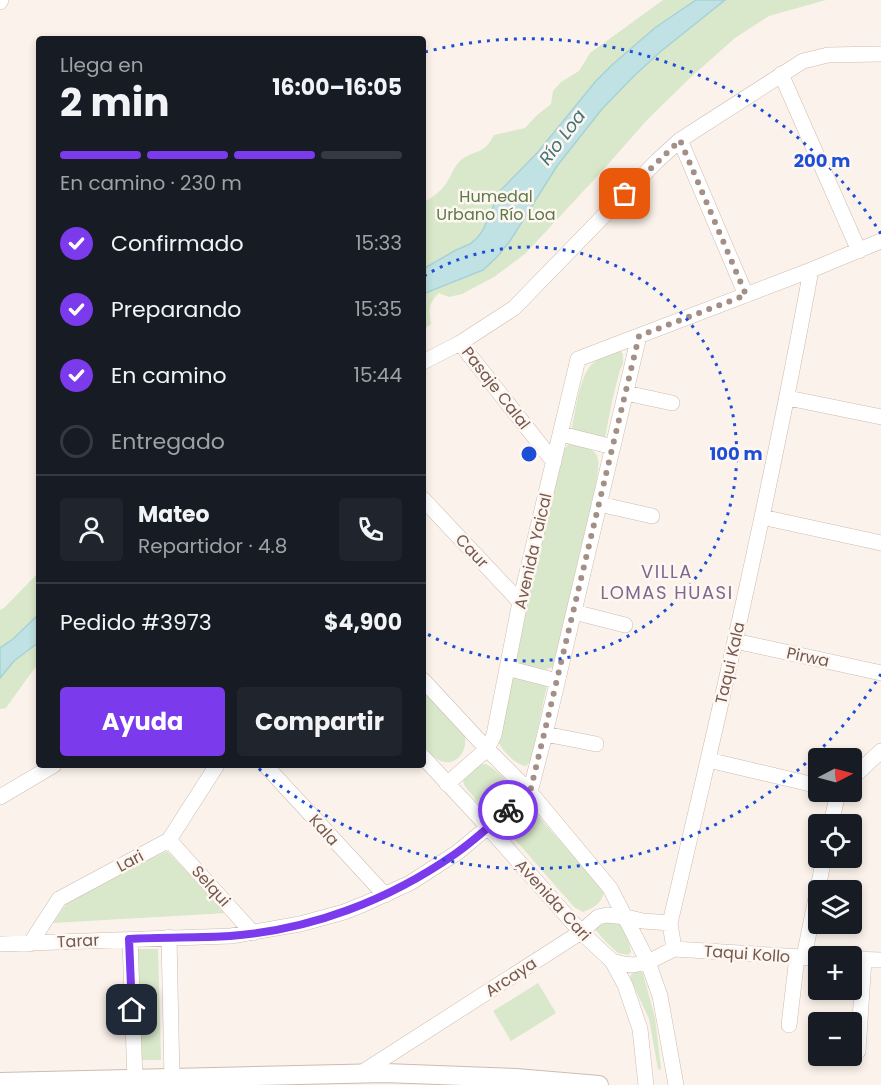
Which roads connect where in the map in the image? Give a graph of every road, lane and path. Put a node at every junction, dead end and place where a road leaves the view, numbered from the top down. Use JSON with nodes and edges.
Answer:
{"nodes":[{"id":1,"x":881,"y":54,"type":"edge"},
{"id":2,"x":781,"y":74,"type":"junction"},
{"id":3,"x":680,"y":140,"type":"junction"},
{"id":4,"x":881,"y":241,"type":"edge"},
{"id":5,"x":859,"y":251,"type":"junction"},
{"id":6,"x":812,"y":270,"type":"junction"},
{"id":7,"x":746,"y":295,"type":"junction"},
{"id":8,"x":639,"y":336,"type":"junction"},
{"id":9,"x":460,"y":343,"type":"junction"},
{"id":10,"x":426,"y":360,"type":"edge"},
{"id":11,"x":626,"y":393,"type":"junction"},
{"id":12,"x":788,"y":398,"type":"junction"},
{"id":13,"x":672,"y":404,"type":"dead end"},
{"id":14,"x":881,"y":417,"type":"edge"},
{"id":15,"x":561,"y":434,"type":"junction"},
{"id":16,"x":613,"y":447,"type":"junction"},
{"id":17,"x":554,"y":462,"type":"junction"},
{"id":18,"x":426,"y":502,"type":"edge"},
{"id":19,"x":599,"y":504,"type":"junction"},
{"id":20,"x":652,"y":516,"type":"dead end"},
{"id":21,"x":762,"y":517,"type":"junction"},
{"id":22,"x":881,"y":543,"type":"edge"},
{"id":23,"x":520,"y":602,"type":"junction"},
{"id":24,"x":573,"y":612,"type":"junction"},
{"id":25,"x":626,"y":625,"type":"dead end"},
{"id":26,"x":735,"y":641,"type":"junction"},
{"id":27,"x":507,"y":668,"type":"junction"},
{"id":28,"x":881,"y":673,"type":"edge"},
{"id":29,"x":557,"y":681,"type":"junction"},
{"id":30,"x":426,"y":683,"type":"edge"},
{"id":31,"x":544,"y":734,"type":"junction"},
{"id":32,"x":596,"y":744,"type":"dead end"},
{"id":33,"x":487,"y":749,"type":"junction"},
{"id":34,"x":881,"y":751,"type":"edge"},
{"id":35,"x":426,"y":760,"type":"edge"},
{"id":36,"x":708,"y":760,"type":"junction"},
{"id":37,"x":49,"y":768,"type":"edge"},
{"id":38,"x":215,"y":768,"type":"edge"},
{"id":39,"x":267,"y":768,"type":"edge"},
{"id":40,"x":862,"y":769,"type":"edge"},
{"id":41,"x":808,"y":783,"type":"edge"},
{"id":42,"x":447,"y":784,"type":"junction"},
{"id":43,"x":530,"y":792,"type":"junction"},
{"id":44,"x":0,"y":797,"type":"edge"},
{"id":45,"x":488,"y":827,"type":"junction"},
{"id":46,"x":169,"y":840,"type":"junction"},
{"id":47,"x":822,"y":868,"type":"edge"},
{"id":48,"x":385,"y":895,"type":"junction"},
{"id":49,"x":626,"y":917,"type":"junction"},
{"id":50,"x":670,"y":923,"type":"junction"},
{"id":51,"x":580,"y":932,"type":"junction"},
{"id":52,"x":253,"y":933,"type":"junction"},
{"id":53,"x":169,"y":937,"type":"junction"},
{"id":54,"x":129,"y":939,"type":"junction"},
{"id":55,"x":0,"y":944,"type":"edge"},
{"id":56,"x":30,"y":944,"type":"junction"},
{"id":57,"x":674,"y":949,"type":"junction"},
{"id":58,"x":806,"y":957,"type":"edge"},
{"id":59,"x":862,"y":959,"type":"edge"},
{"id":60,"x":881,"y":960,"type":"edge"},
{"id":61,"x":612,"y":961,"type":"junction"},
{"id":62,"x":648,"y":962,"type":"junction"},
{"id":63,"x":789,"y":1024,"type":"dead end"},
{"id":64,"x":360,"y":1073,"type":"junction"},
{"id":65,"x":172,"y":1079,"type":"junction"},
{"id":66,"x":135,"y":1080,"type":"junction"},
{"id":67,"x":0,"y":1082,"type":"edge"},
{"id":68,"x":599,"y":1085,"type":"edge"},
{"id":69,"x":646,"y":1085,"type":"edge"},
{"id":70,"x":676,"y":1085,"type":"edge"}],
"edges":[{"from":1,"to":2,"type":"street"},
{"from":2,"to":3,"type":"street"},
{"from":2,"to":5,"type":"street"},
{"from":3,"to":7,"type":"street"},
{"from":3,"to":9,"type":"street"},
{"from":4,"to":5,"type":"street"},
{"from":5,"to":6,"type":"street"},
{"from":6,"to":7,"type":"street"},
{"from":6,"to":12,"type":"street","name":"Taqui Kala"},
{"from":7,"to":8,"type":"street"},
{"from":8,"to":11,"type":"street"},
{"from":8,"to":15,"type":"street","name":"Avenida Yaical"},
{"from":9,"to":10,"type":"street"},
{"from":9,"to":17,"type":"street","name":"Pasaje Calal"},
{"from":11,"to":13,"type":"street"},
{"from":11,"to":16,"type":"street"},
{"from":12,"to":14,"type":"street"},
{"from":12,"to":21,"type":"street","name":"Taqui Kala"},
{"from":15,"to":16,"type":"street"},
{"from":15,"to":17,"type":"street","name":"Avenida Yaical"},
{"from":16,"to":19,"type":"street"},
{"from":17,"to":23,"type":"street","name":"Avenida Yaical"},
{"from":18,"to":23,"type":"street","name":"Caur"},
{"from":19,"to":20,"type":"street"},
{"from":19,"to":24,"type":"street"},
{"from":21,"to":22,"type":"street"},
{"from":21,"to":26,"type":"street","name":"Taqui Kala"},
{"from":23,"to":27,"type":"street","name":"Avenida Yaical"},
{"from":24,"to":25,"type":"street"},
{"from":24,"to":29,"type":"street"},
{"from":26,"to":28,"type":"street","name":"Pirwa"},
{"from":26,"to":36,"type":"street","name":"Taqui Kala"},
{"from":27,"to":29,"type":"street"},
{"from":27,"to":33,"type":"street","name":"Avenida Yaical"},
{"from":29,"to":31,"type":"street"},
{"from":30,"to":33,"type":"street"},
{"from":31,"to":32,"type":"street"},
{"from":31,"to":43,"type":"street"},
{"from":33,"to":42,"type":"street","name":"Avenida Yaical"},
{"from":33,"to":43,"type":"street"},
{"from":34,"to":40,"type":"street"},
{"from":35,"to":42,"type":"street","name":"Avenida Cari"},
{"from":36,"to":41,"type":"street"},
{"from":36,"to":50,"type":"street","name":"Taqui Kala"},
{"from":37,"to":44,"type":"street"},
{"from":38,"to":46,"type":"street","name":"Lari"},
{"from":39,"to":48,"type":"street","name":"Kala"},
{"from":42,"to":45,"type":"street","name":"Avenida Cari"},
{"from":43,"to":45,"type":"street","name":"Tarar"},
{"from":43,"to":49,"type":"street"},
{"from":45,"to":48,"type":"street","name":"Tarar"},
{"from":45,"to":51,"type":"street","name":"Avenida Cari"},
{"from":46,"to":52,"type":"street","name":"Selqui"},
{"from":46,"to":56,"type":"street","name":"Lari"},
{"from":47,"to":58,"type":"street"},
{"from":48,"to":52,"type":"street","name":"Tarar"},
{"from":49,"to":50,"type":"street","name":"Arcaya"},
{"from":49,"to":51,"type":"street","name":"Arcaya"},
{"from":49,"to":62,"type":"street"},
{"from":50,"to":57,"type":"street","name":"Taqui Kala"},
{"from":51,"to":61,"type":"street","name":"Avenida Cari"},
{"from":51,"to":64,"type":"street","name":"Arcaya"},
{"from":52,"to":53,"type":"street","name":"Tarar"},
{"from":53,"to":54,"type":"street","name":"Tarar"},
{"from":53,"to":65,"type":"street"},
{"from":54,"to":56,"type":"street","name":"Tarar"},
{"from":54,"to":66,"type":"street"},
{"from":55,"to":56,"type":"street","name":"Tarar"},
{"from":57,"to":58,"type":"street","name":"Taqui Kollo"},
{"from":57,"to":62,"type":"street"},
{"from":58,"to":63,"type":"street"},
{"from":59,"to":60,"type":"street"},
{"from":61,"to":62,"type":"street"},
{"from":61,"to":69,"type":"street","name":"Avenida Cari"},
{"from":62,"to":70,"type":"street"},
{"from":64,"to":65,"type":"street"},
{"from":64,"to":68,"type":"street"},
{"from":65,"to":66,"type":"street"},
{"from":66,"to":67,"type":"street"}]}
